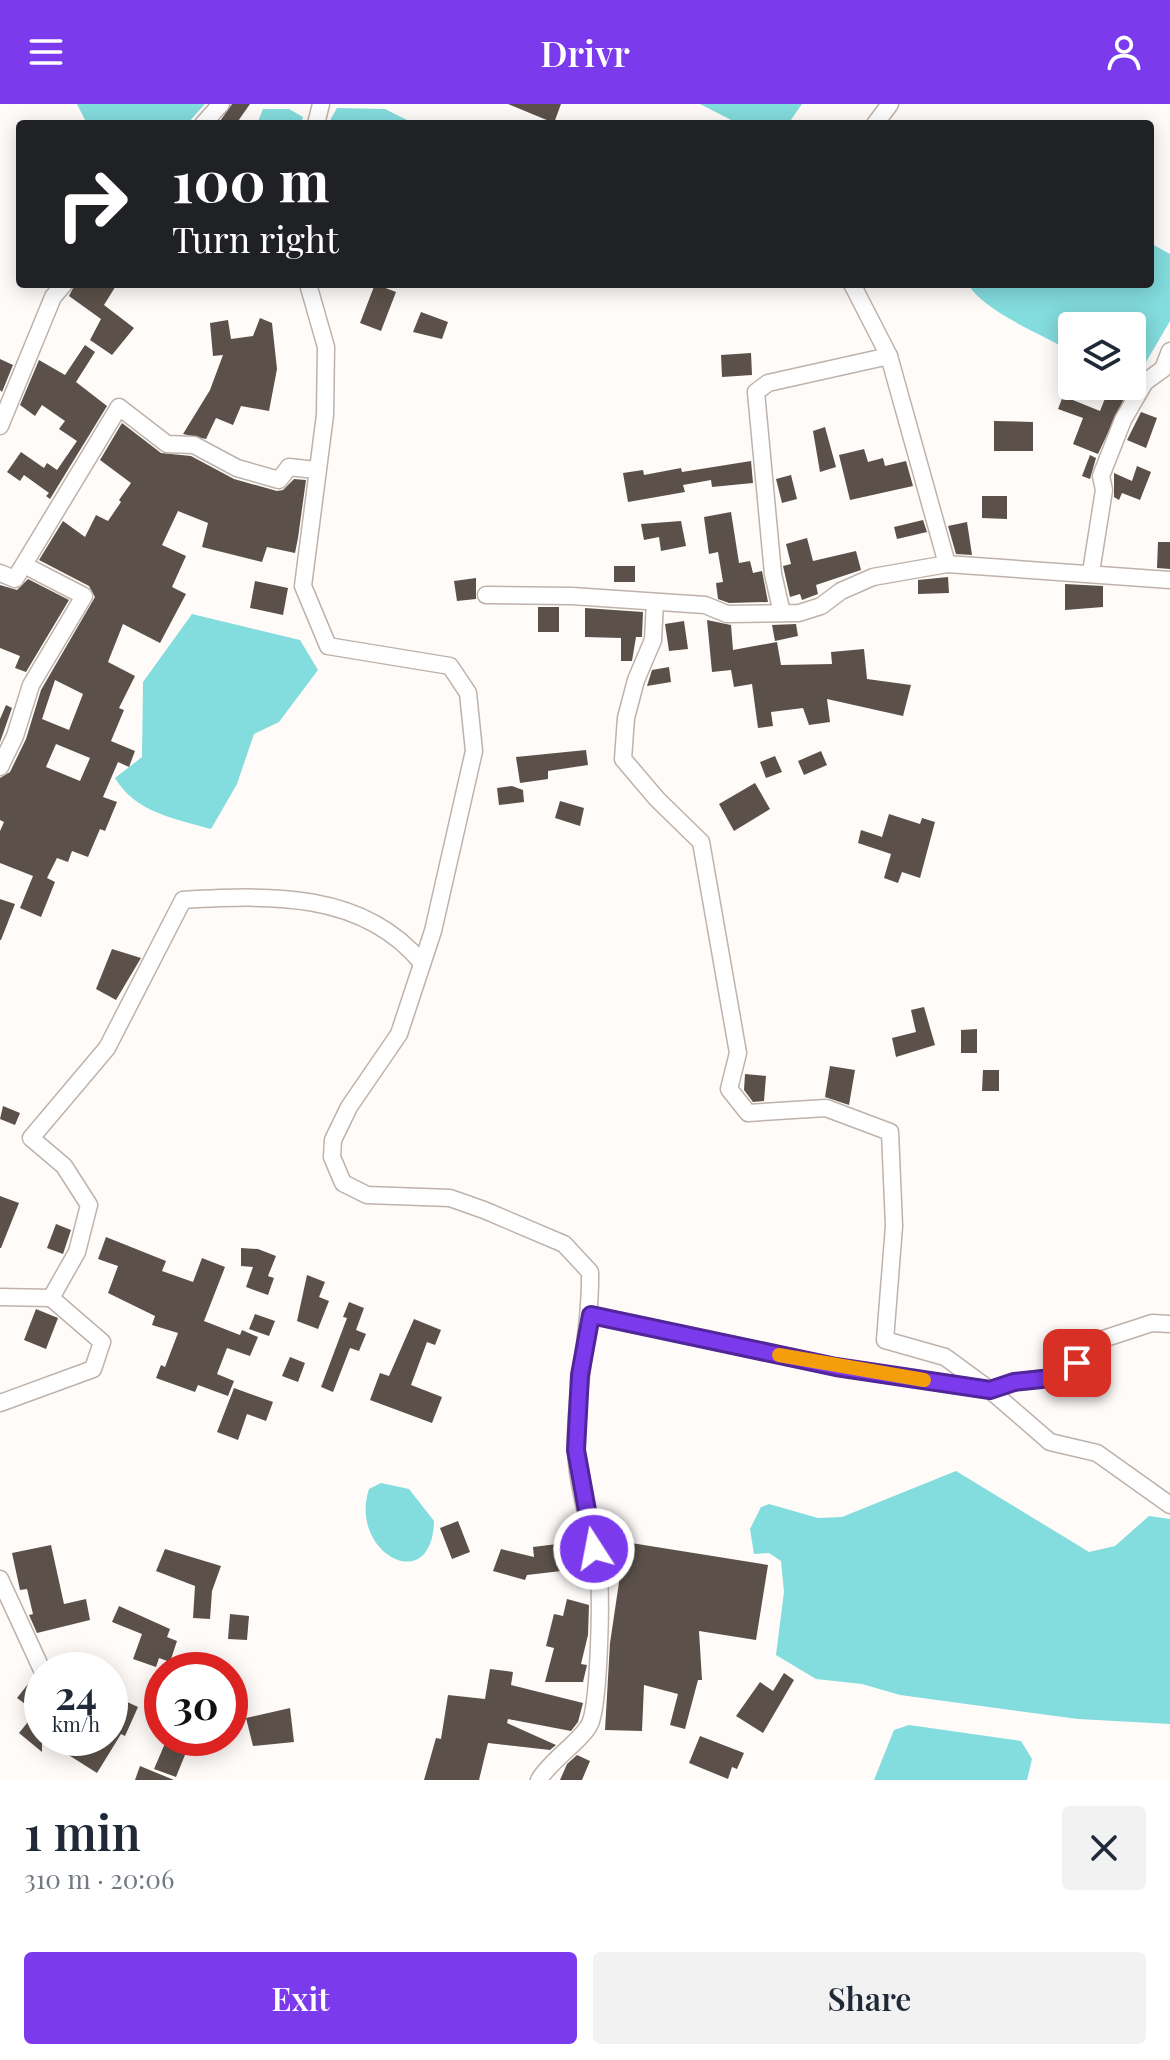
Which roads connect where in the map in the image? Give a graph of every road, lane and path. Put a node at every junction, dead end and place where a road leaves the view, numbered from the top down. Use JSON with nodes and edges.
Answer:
{"nodes":[{"id":1,"x":221,"y":104,"type":"edge"},
{"id":2,"x":207,"y":120,"type":"edge"},
{"id":3,"x":61,"y":288,"type":"edge"},
{"id":4,"x":309,"y":288,"type":"edge"},
{"id":5,"x":854,"y":288,"type":"edge"},
{"id":6,"x":1170,"y":351,"type":"edge"},
{"id":7,"x":889,"y":356,"type":"junction"},
{"id":8,"x":0,"y":426,"type":"edge"},
{"id":9,"x":316,"y":470,"type":"junction"},
{"id":10,"x":947,"y":564,"type":"junction"},
{"id":11,"x":24,"y":565,"type":"junction"},
{"id":12,"x":1091,"y":572,"type":"junction"},
{"id":13,"x":0,"y":573,"type":"edge"},
{"id":14,"x":1170,"y":580,"type":"edge"},
{"id":15,"x":486,"y":595,"type":"dead end"},
{"id":16,"x":655,"y":602,"type":"junction"},
{"id":17,"x":782,"y":613,"type":"junction"},
{"id":18,"x":0,"y":767,"type":"edge"},
{"id":19,"x":422,"y":963,"type":"junction"},
{"id":20,"x":0,"y":1297,"type":"edge"},
{"id":21,"x":51,"y":1298,"type":"junction"},
{"id":22,"x":591,"y":1315,"type":"junction"},
{"id":23,"x":1170,"y":1324,"type":"edge"},
{"id":24,"x":990,"y":1390,"type":"junction"},
{"id":25,"x":0,"y":1403,"type":"edge"},
{"id":26,"x":1170,"y":1505,"type":"edge"},
{"id":27,"x":0,"y":1579,"type":"edge"},
{"id":28,"x":34,"y":1652,"type":"edge"},
{"id":29,"x":539,"y":1780,"type":"edge"}],
"edges":[{"from":1,"to":2,"type":"street"},
{"from":3,"to":8,"type":"street"},
{"from":4,"to":9,"type":"street"},
{"from":5,"to":7,"type":"street"},
{"from":6,"to":12,"type":"street"},
{"from":7,"to":10,"type":"street"},
{"from":7,"to":17,"type":"street"},
{"from":9,"to":11,"type":"street"},
{"from":9,"to":19,"type":"street"},
{"from":10,"to":12,"type":"street"},
{"from":10,"to":17,"type":"street"},
{"from":11,"to":13,"type":"street"},
{"from":11,"to":18,"type":"street"},
{"from":12,"to":14,"type":"street"},
{"from":15,"to":16,"type":"street"},
{"from":16,"to":17,"type":"street"},
{"from":16,"to":24,"type":"street"},
{"from":19,"to":21,"type":"street"},
{"from":19,"to":22,"type":"street"},
{"from":20,"to":21,"type":"street"},
{"from":21,"to":25,"type":"street"},
{"from":22,"to":24,"type":"street"},
{"from":22,"to":29,"type":"street"},
{"from":23,"to":24,"type":"street"},
{"from":24,"to":26,"type":"street"},
{"from":27,"to":28,"type":"street"}]}
